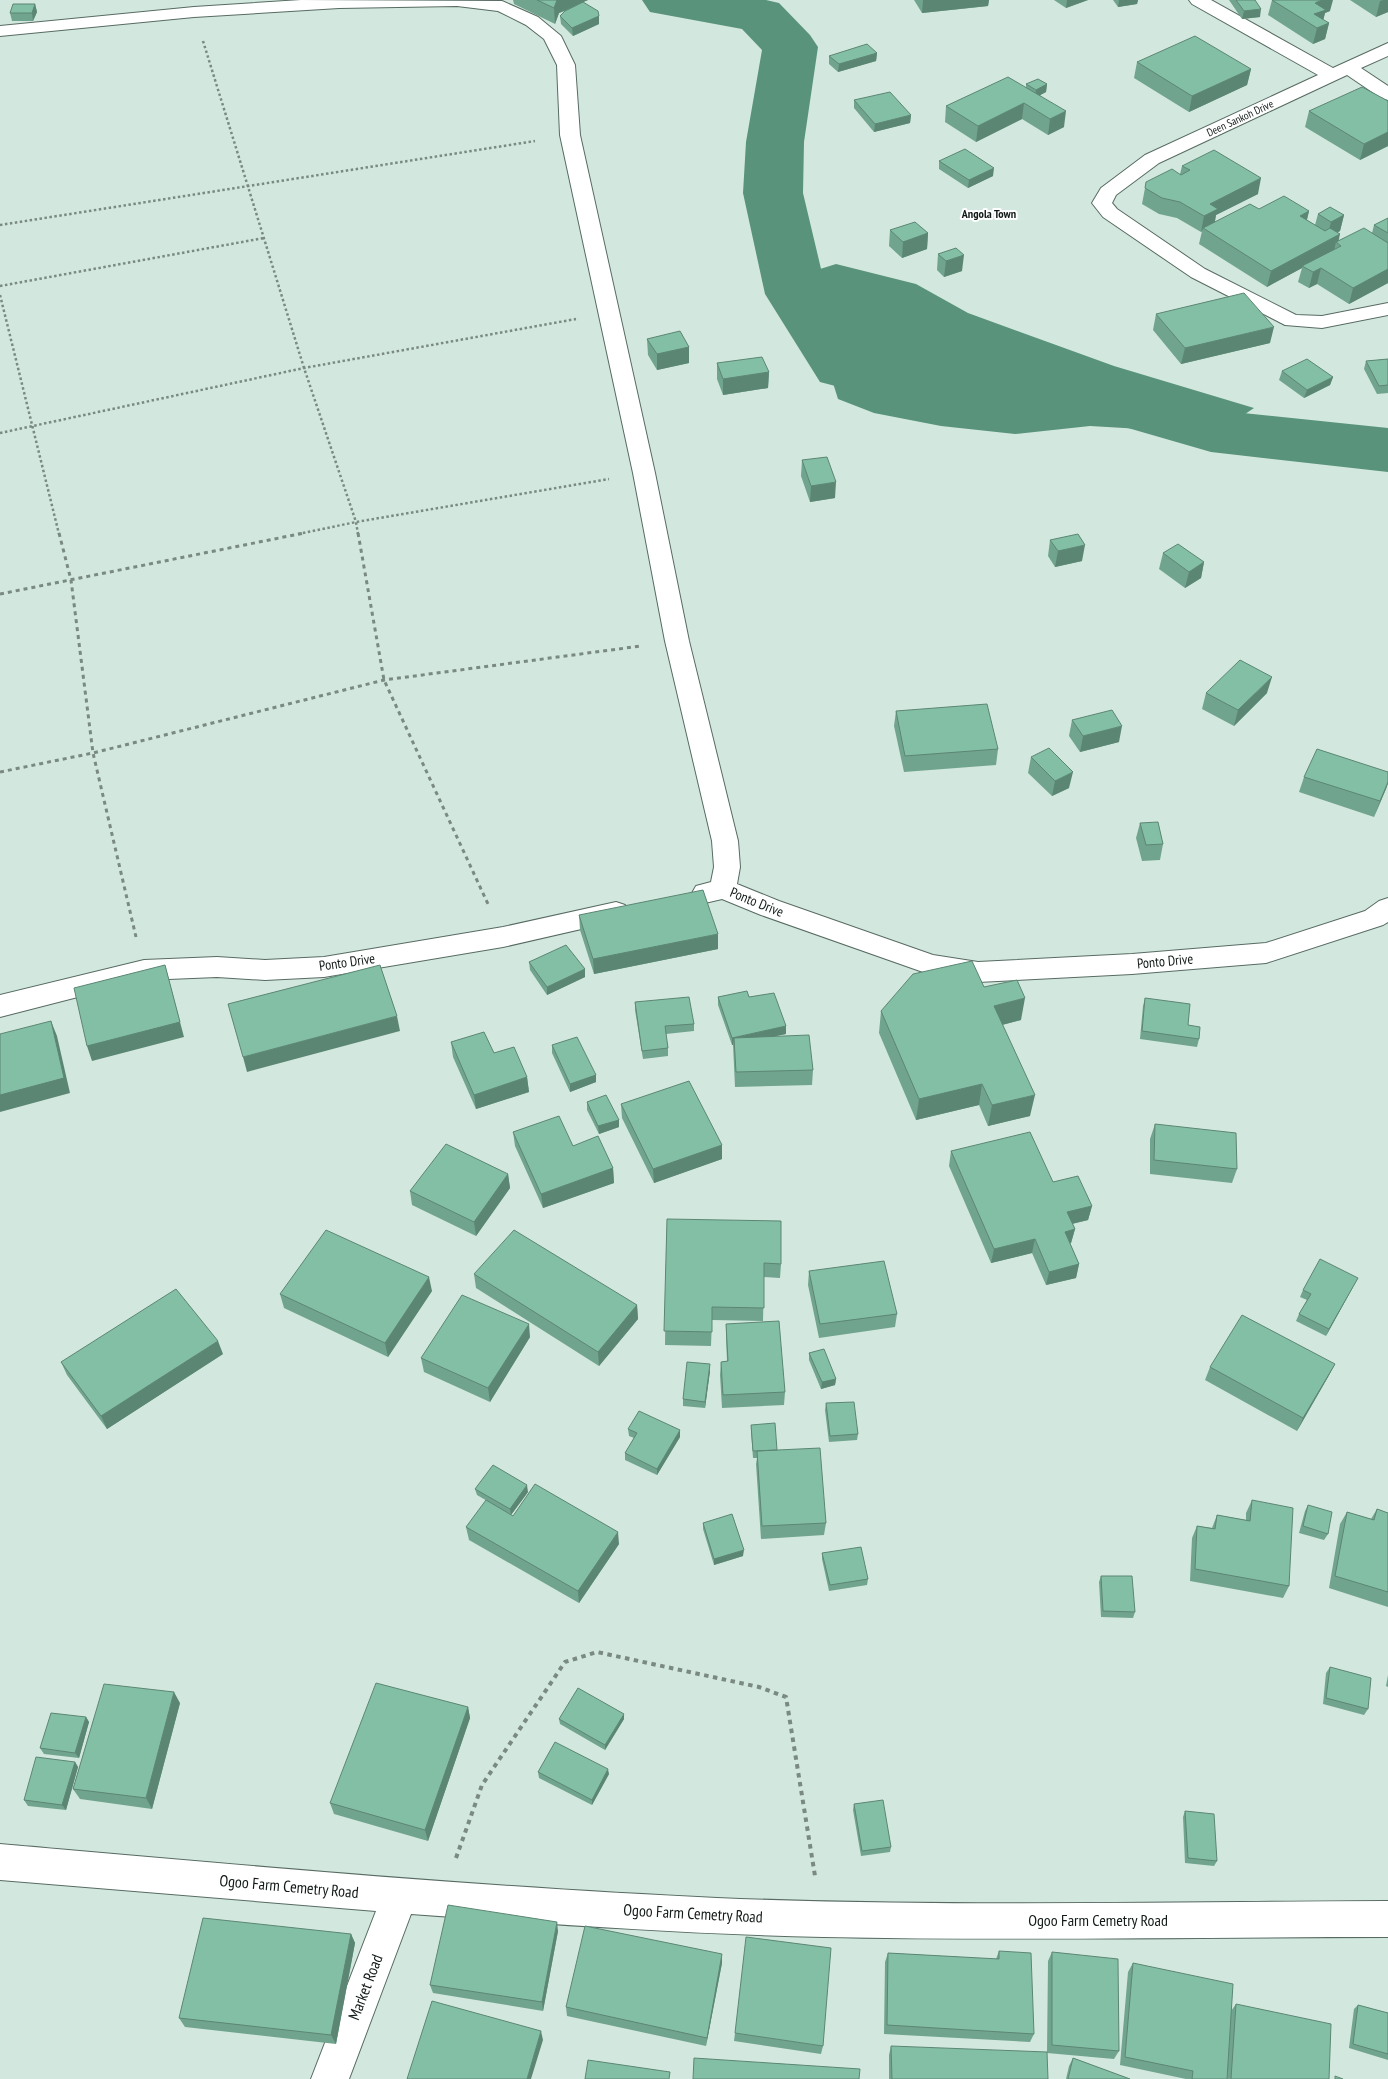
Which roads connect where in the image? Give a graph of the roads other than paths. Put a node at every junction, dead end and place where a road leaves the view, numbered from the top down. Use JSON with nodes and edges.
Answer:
{"nodes":[{"id":1,"x":1198,"y":0,"type":"edge"},
{"id":2,"x":0,"y":31,"type":"edge"},
{"id":3,"x":1388,"y":49,"type":"edge"},
{"id":4,"x":1340,"y":72,"type":"junction"},
{"id":5,"x":1388,"y":94,"type":"edge"},
{"id":6,"x":1388,"y":309,"type":"edge"},
{"id":7,"x":723,"y":889,"type":"junction"},
{"id":8,"x":685,"y":897,"type":"edge"},
{"id":9,"x":637,"y":908,"type":"edge"},
{"id":10,"x":1388,"y":908,"type":"edge"},
{"id":11,"x":0,"y":1006,"type":"edge"},
{"id":12,"x":0,"y":1862,"type":"edge"},
{"id":13,"x":400,"y":1896,"type":"junction"},
{"id":14,"x":1388,"y":1919,"type":"edge"},
{"id":15,"x":330,"y":2079,"type":"edge"}],
"edges":[{"from":1,"to":4,"type":"street"},
{"from":2,"to":7,"type":"street"},
{"from":3,"to":4,"type":"street","name":"Deen Sankoh Drive"},
{"from":4,"to":5,"type":"street"},
{"from":4,"to":6,"type":"street","name":"Deen Sankoh Drive"},
{"from":7,"to":8,"type":"street","name":"Ponto Drive"},
{"from":7,"to":10,"type":"street","name":"Ponto Drive"},
{"from":9,"to":11,"type":"street","name":"Ponto Drive"},
{"from":12,"to":13,"type":"street","name":"Ogoo Farm Cemetry Road"},
{"from":13,"to":14,"type":"street","name":"Ogoo Farm Cemetry Road"},
{"from":13,"to":15,"type":"street","name":"Market Road"}]}
